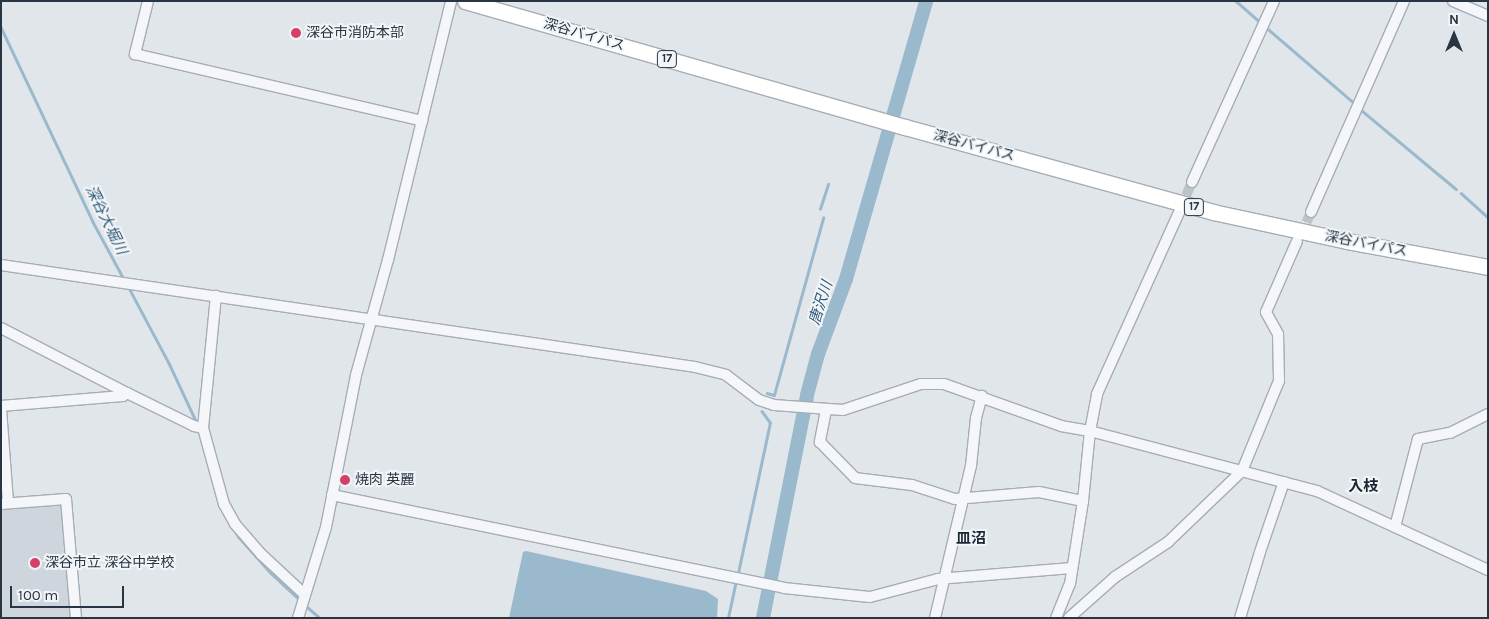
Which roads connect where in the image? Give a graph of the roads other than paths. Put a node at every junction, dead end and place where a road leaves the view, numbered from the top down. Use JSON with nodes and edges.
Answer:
{"nodes":[{"id":1,"x":148,"y":1,"type":"edge"},
{"id":2,"x":451,"y":1,"type":"edge"},
{"id":3,"x":465,"y":1,"type":"edge"},
{"id":4,"x":1274,"y":1,"type":"edge"},
{"id":5,"x":1404,"y":1,"type":"edge"},
{"id":6,"x":1453,"y":1,"type":"edge"},
{"id":7,"x":1488,"y":16,"type":"edge"},
{"id":8,"x":422,"y":121,"type":"junction"},
{"id":9,"x":1192,"y":182,"type":"tunnel mouth"},
{"id":10,"x":1180,"y":210,"type":"tunnel mouth"},
{"id":11,"x":1311,"y":212,"type":"tunnel mouth"},
{"id":12,"x":1297,"y":241,"type":"tunnel mouth"},
{"id":13,"x":1,"y":265,"type":"edge"},
{"id":14,"x":1488,"y":268,"type":"edge"},
{"id":15,"x":216,"y":296,"type":"junction"},
{"id":16,"x":370,"y":320,"type":"junction"},
{"id":17,"x":1,"y":328,"type":"edge"},
{"id":18,"x":127,"y":393,"type":"junction"},
{"id":19,"x":982,"y":396,"type":"junction"},
{"id":20,"x":1,"y":408,"type":"edge"},
{"id":21,"x":824,"y":410,"type":"junction"},
{"id":22,"x":1488,"y":414,"type":"edge"},
{"id":23,"x":203,"y":428,"type":"junction"},
{"id":24,"x":1090,"y":431,"type":"junction"},
{"id":25,"x":1242,"y":471,"type":"junction"},
{"id":26,"x":1284,"y":482,"type":"junction"},
{"id":27,"x":332,"y":494,"type":"junction"},
{"id":28,"x":962,"y":499,"type":"junction"},
{"id":29,"x":1083,"y":501,"type":"junction"},
{"id":30,"x":5,"y":504,"type":"edge"},
{"id":31,"x":1395,"y":527,"type":"junction"},
{"id":32,"x":1072,"y":568,"type":"junction"},
{"id":33,"x":1488,"y":570,"type":"edge"},
{"id":34,"x":943,"y":578,"type":"junction"},
{"id":35,"x":304,"y":594,"type":"junction"},
{"id":36,"x":76,"y":618,"type":"edge"},
{"id":37,"x":298,"y":618,"type":"edge"},
{"id":38,"x":935,"y":618,"type":"edge"},
{"id":39,"x":1056,"y":618,"type":"edge"},
{"id":40,"x":1069,"y":618,"type":"edge"},
{"id":41,"x":1240,"y":618,"type":"edge"}],
"edges":[{"from":1,"to":8,"type":"street"},
{"from":2,"to":8,"type":"street"},
{"from":3,"to":14,"type":"highway","name":"深谷バイパス","number":"17"},
{"from":4,"to":9,"type":"street"},
{"from":5,"to":11,"type":"street"},
{"from":6,"to":7,"type":"street"},
{"from":8,"to":16,"type":"street"},
{"from":10,"to":24,"type":"street"},
{"from":12,"to":25,"type":"street"},
{"from":13,"to":15,"type":"street"},
{"from":15,"to":16,"type":"street"},
{"from":15,"to":23,"type":"street"},
{"from":16,"to":21,"type":"street"},
{"from":16,"to":27,"type":"street"},
{"from":17,"to":18,"type":"street"},
{"from":18,"to":20,"type":"street"},
{"from":18,"to":23,"type":"street"},
{"from":19,"to":21,"type":"street"},
{"from":19,"to":24,"type":"street"},
{"from":19,"to":28,"type":"street"},
{"from":20,"to":30,"type":"street"},
{"from":21,"to":28,"type":"street"},
{"from":22,"to":31,"type":"street"},
{"from":23,"to":35,"type":"street"},
{"from":24,"to":25,"type":"street"},
{"from":24,"to":29,"type":"street"},
{"from":25,"to":26,"type":"street"},
{"from":25,"to":40,"type":"street"},
{"from":26,"to":31,"type":"street"},
{"from":26,"to":41,"type":"street"},
{"from":27,"to":34,"type":"street"},
{"from":27,"to":35,"type":"street"},
{"from":28,"to":29,"type":"street"},
{"from":28,"to":34,"type":"street"},
{"from":29,"to":32,"type":"street"},
{"from":30,"to":36,"type":"street"},
{"from":31,"to":33,"type":"street"},
{"from":32,"to":34,"type":"street"},
{"from":32,"to":39,"type":"street"},
{"from":34,"to":38,"type":"street"},
{"from":35,"to":37,"type":"street"}]}
